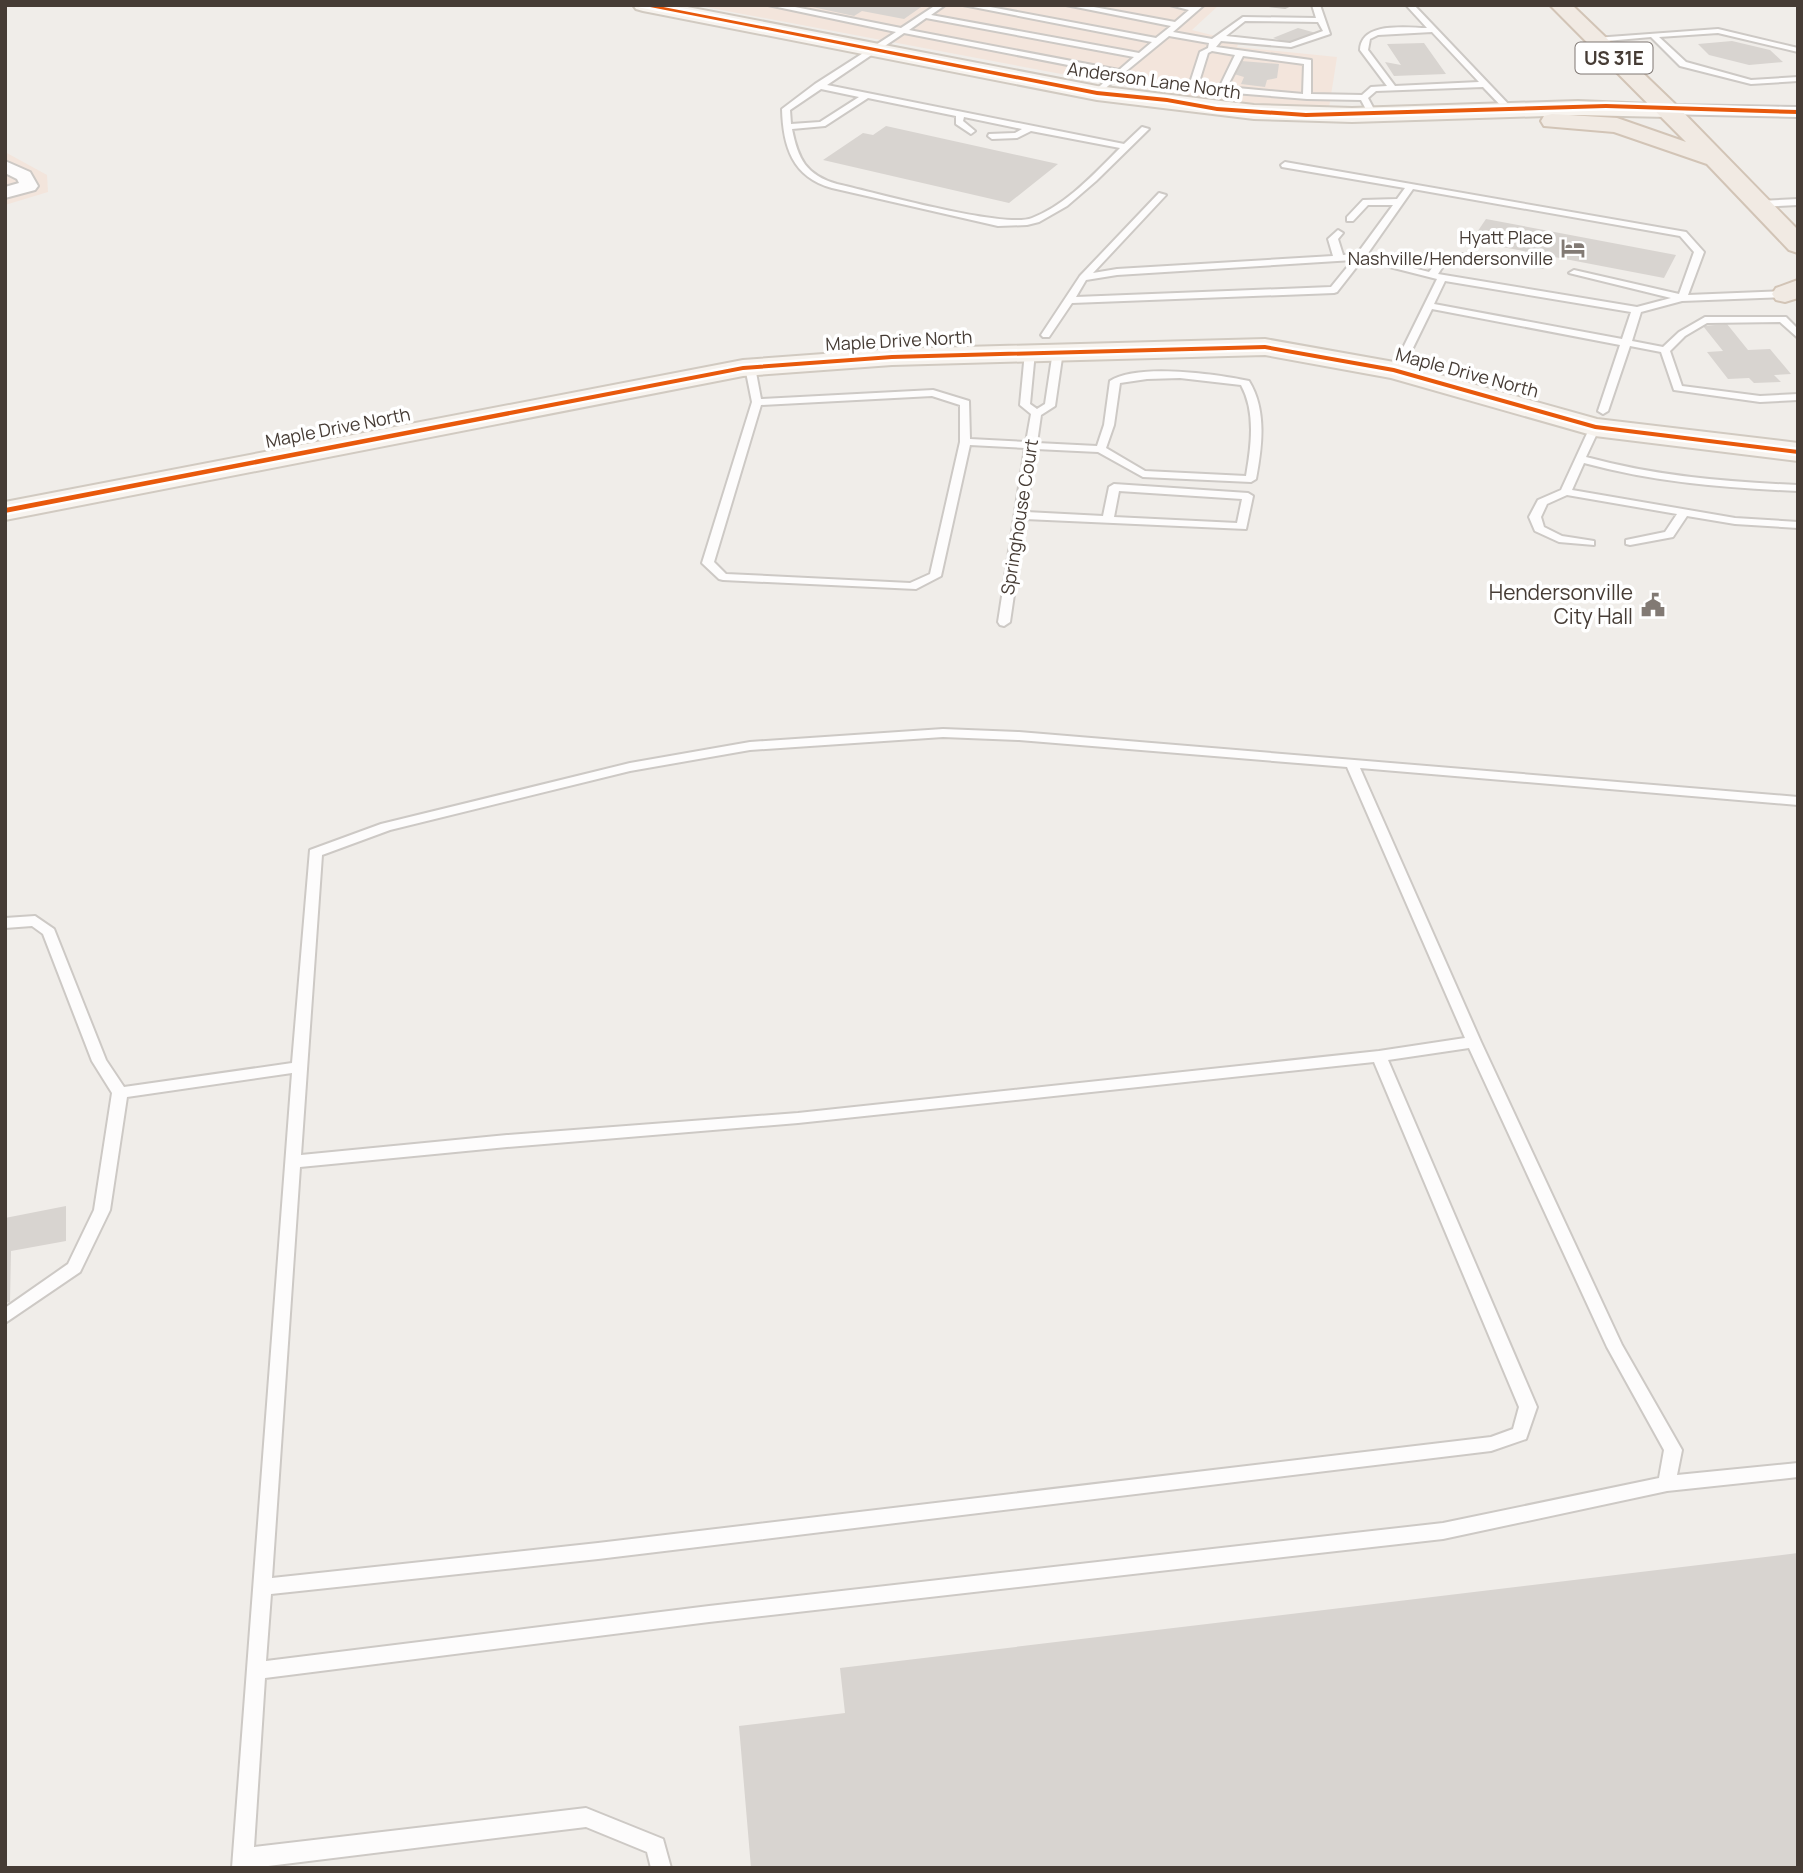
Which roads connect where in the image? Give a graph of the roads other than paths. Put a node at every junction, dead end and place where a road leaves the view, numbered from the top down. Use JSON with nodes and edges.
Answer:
{"nodes":[{"id":1,"x":643,"y":5,"type":"edge"},
{"id":2,"x":772,"y":5,"type":"edge"},
{"id":3,"x":941,"y":5,"type":"edge"},
{"id":4,"x":967,"y":5,"type":"edge"},
{"id":5,"x":1070,"y":5,"type":"edge"},
{"id":6,"x":1174,"y":5,"type":"edge"},
{"id":7,"x":1273,"y":5,"type":"edge"},
{"id":8,"x":1285,"y":5,"type":"edge"},
{"id":9,"x":1316,"y":5,"type":"edge"},
{"id":10,"x":1410,"y":5,"type":"edge"},
{"id":11,"x":1198,"y":7,"type":"edge"},
{"id":12,"x":1549,"y":7,"type":"edge"},
{"id":13,"x":925,"y":16,"type":"junction"},
{"id":14,"x":1321,"y":20,"type":"junction"},
{"id":15,"x":1177,"y":25,"type":"junction"},
{"id":16,"x":1433,"y":30,"type":"junction"},
{"id":17,"x":904,"y":31,"type":"junction"},
{"id":18,"x":1168,"y":33,"type":"junction"},
{"id":19,"x":1653,"y":35,"type":"junction"},
{"id":20,"x":1595,"y":40,"type":"junction"},
{"id":21,"x":1158,"y":41,"type":"junction"},
{"id":22,"x":1214,"y":43,"type":"junction"},
{"id":23,"x":876,"y":50,"type":"junction"},
{"id":24,"x":1798,"y":50,"type":"edge"},
{"id":25,"x":1240,"y":53,"type":"junction"},
{"id":26,"x":1140,"y":56,"type":"junction"},
{"id":27,"x":1617,"y":61,"type":"junction"},
{"id":28,"x":1119,"y":73,"type":"junction"},
{"id":29,"x":1798,"y":79,"type":"edge"},
{"id":30,"x":1486,"y":84,"type":"junction"},
{"id":31,"x":818,"y":86,"type":"junction"},
{"id":32,"x":1393,"y":88,"type":"junction"},
{"id":33,"x":1222,"y":90,"type":"junction"},
{"id":34,"x":1097,"y":93,"type":"junction"},
{"id":35,"x":867,"y":95,"type":"junction"},
{"id":36,"x":1307,"y":97,"type":"junction"},
{"id":37,"x":1588,"y":106,"type":"junction"},
{"id":38,"x":1369,"y":107,"type":"junction"},
{"id":39,"x":1509,"y":109,"type":"junction"},
{"id":40,"x":1668,"y":110,"type":"junction"},
{"id":41,"x":1798,"y":112,"type":"edge"},
{"id":42,"x":961,"y":114,"type":"junction"},
{"id":43,"x":1552,"y":121,"type":"junction"},
{"id":44,"x":786,"y":127,"type":"junction"},
{"id":45,"x":1030,"y":128,"type":"junction"},
{"id":46,"x":1145,"y":130,"type":"dead end"},
{"id":47,"x":971,"y":131,"type":"dead end"},
{"id":48,"x":992,"y":136,"type":"dead end"},
{"id":49,"x":1126,"y":147,"type":"junction"},
{"id":50,"x":1718,"y":162,"type":"junction"},
{"id":51,"x":1284,"y":165,"type":"dead end"},
{"id":52,"x":5,"y":166,"type":"edge"},
{"id":53,"x":1411,"y":186,"type":"junction"},
{"id":54,"x":5,"y":194,"type":"edge"},
{"id":55,"x":1162,"y":195,"type":"dead end"},
{"id":56,"x":1399,"y":202,"type":"junction"},
{"id":57,"x":1798,"y":202,"type":"edge"},
{"id":58,"x":1759,"y":204,"type":"junction"},
{"id":59,"x":1350,"y":219,"type":"dead end"},
{"id":60,"x":1338,"y":233,"type":"dead end"},
{"id":61,"x":1798,"y":245,"type":"edge"},
{"id":62,"x":1360,"y":257,"type":"junction"},
{"id":63,"x":1339,"y":258,"type":"junction"},
{"id":64,"x":1539,"y":265,"type":"dead end"},
{"id":65,"x":1574,"y":273,"type":"dead end"},
{"id":66,"x":1437,"y":276,"type":"junction"},
{"id":67,"x":1083,"y":278,"type":"junction"},
{"id":68,"x":1794,"y":293,"type":"edge"},
{"id":69,"x":1682,"y":298,"type":"junction"},
{"id":70,"x":1069,"y":300,"type":"junction"},
{"id":71,"x":1429,"y":306,"type":"junction"},
{"id":72,"x":1637,"y":310,"type":"junction"},
{"id":73,"x":1798,"y":335,"type":"edge"},
{"id":74,"x":1626,"y":341,"type":"junction"},
{"id":75,"x":1045,"y":348,"type":"junction"},
{"id":76,"x":1665,"y":350,"type":"junction"},
{"id":77,"x":744,"y":362,"type":"junction"},
{"id":78,"x":1399,"y":363,"type":"junction"},
{"id":79,"x":1798,"y":397,"type":"edge"},
{"id":80,"x":757,"y":402,"type":"junction"},
{"id":81,"x":473,"y":411,"type":"junction"},
{"id":82,"x":1036,"y":413,"type":"junction"},
{"id":83,"x":1599,"y":419,"type":"junction"},
{"id":84,"x":1798,"y":430,"type":"edge"},
{"id":85,"x":965,"y":442,"type":"junction"},
{"id":86,"x":1031,"y":446,"type":"junction"},
{"id":87,"x":1100,"y":449,"type":"junction"},
{"id":88,"x":1798,"y":452,"type":"edge"},
{"id":89,"x":1580,"y":459,"type":"junction"},
{"id":90,"x":1798,"y":488,"type":"edge"},
{"id":91,"x":1566,"y":492,"type":"junction"},
{"id":92,"x":5,"y":496,"type":"edge"},
{"id":93,"x":5,"y":510,"type":"edge"},
{"id":94,"x":1684,"y":512,"type":"junction"},
{"id":95,"x":1020,"y":514,"type":"junction"},
{"id":96,"x":1108,"y":520,"type":"junction"},
{"id":97,"x":1798,"y":525,"type":"edge"},
{"id":98,"x":1630,"y":542,"type":"dead end"},
{"id":99,"x":1590,"y":544,"type":"dead end"},
{"id":100,"x":1004,"y":622,"type":"dead end"},
{"id":101,"x":1352,"y":764,"type":"junction"},
{"id":102,"x":1798,"y":801,"type":"edge"},
{"id":103,"x":5,"y":923,"type":"edge"},
{"id":104,"x":1474,"y":1042,"type":"junction"},
{"id":105,"x":1379,"y":1056,"type":"junction"},
{"id":106,"x":299,"y":1067,"type":"junction"},
{"id":107,"x":120,"y":1093,"type":"junction"},
{"id":108,"x":292,"y":1162,"type":"junction"},
{"id":109,"x":5,"y":1317,"type":"edge"},
{"id":110,"x":1798,"y":1471,"type":"edge"},
{"id":111,"x":1667,"y":1484,"type":"junction"},
{"id":112,"x":261,"y":1587,"type":"junction"},
{"id":113,"x":255,"y":1671,"type":"junction"},
{"id":114,"x":242,"y":1863,"type":"edge"},
{"id":115,"x":661,"y":1868,"type":"edge"}],
"edges":[{"from":1,"to":23,"type":"street","name":"Anderson Lane North"},
{"from":2,"to":17,"type":"lane"},
{"from":3,"to":13,"type":"lane"},
{"from":4,"to":21,"type":"lane"},
{"from":5,"to":15,"type":"lane"},
{"from":6,"to":11,"type":"lane"},
{"from":7,"to":8,"type":"lane"},
{"from":9,"to":14,"type":"lane"},
{"from":10,"to":16,"type":"lane"},
{"from":11,"to":15,"type":"lane"},
{"from":12,"to":20,"type":"main road","number":"US 31E"},
{"from":13,"to":17,"type":"lane"},
{"from":13,"to":26,"type":"lane"},
{"from":14,"to":22,"type":"lane"},
{"from":14,"to":22,"type":"lane"},
{"from":15,"to":18,"type":"lane"},
{"from":16,"to":30,"type":"lane"},
{"from":16,"to":32,"type":"lane"},
{"from":17,"to":23,"type":"lane"},
{"from":17,"to":28,"type":"lane"},
{"from":18,"to":21,"type":"lane"},
{"from":18,"to":22,"type":"lane"},
{"from":19,"to":20,"type":"lane"},
{"from":19,"to":24,"type":"lane"},
{"from":19,"to":29,"type":"lane"},
{"from":20,"to":27,"type":"main road","number":"US 31E"},
{"from":21,"to":26,"type":"lane"},
{"from":22,"to":25,"type":"lane"},
{"from":22,"to":33,"type":"lane"},
{"from":23,"to":31,"type":"lane"},
{"from":23,"to":34,"type":"street","name":"Anderson Lane North"},
{"from":25,"to":33,"type":"lane"},
{"from":25,"to":36,"type":"lane"},
{"from":26,"to":28,"type":"lane"},
{"from":27,"to":37,"type":"main road"},
{"from":27,"to":40,"type":"main road","number":"US 31E"},
{"from":28,"to":34,"type":"lane"},
{"from":30,"to":32,"type":"lane"},
{"from":30,"to":39,"type":"lane"},
{"from":31,"to":35,"type":"lane"},
{"from":31,"to":44,"type":"lane"},
{"from":32,"to":38,"type":"lane"},
{"from":33,"to":36,"type":"lane"},
{"from":34,"to":38,"type":"street","name":"Anderson Lane North"},
{"from":34,"to":43,"type":"street","name":"Anderson Lane North"},
{"from":35,"to":42,"type":"lane"},
{"from":35,"to":44,"type":"lane"},
{"from":36,"to":38,"type":"lane"},
{"from":37,"to":39,"type":"street","name":"Anderson Lane North"},
{"from":37,"to":40,"type":"street","name":"Anderson Lane North"},
{"from":38,"to":39,"type":"street","name":"Anderson Lane North"},
{"from":40,"to":41,"type":"street"},
{"from":40,"to":43,"type":"street","name":"Anderson Lane North"},
{"from":40,"to":50,"type":"main road","number":"US 31E"},
{"from":42,"to":45,"type":"lane"},
{"from":42,"to":47,"type":"lane"},
{"from":43,"to":50,"type":"main road"},
{"from":44,"to":49,"type":"lane"},
{"from":45,"to":48,"type":"lane"},
{"from":45,"to":49,"type":"lane"},
{"from":46,"to":49,"type":"lane"},
{"from":50,"to":58,"type":"main road","number":"US 31E"},
{"from":51,"to":53,"type":"lane"},
{"from":52,"to":54,"type":"street"},
{"from":53,"to":56,"type":"lane"},
{"from":53,"to":69,"type":"lane"},
{"from":55,"to":67,"type":"lane"},
{"from":56,"to":59,"type":"lane"},
{"from":56,"to":62,"type":"lane"},
{"from":57,"to":58,"type":"lane"},
{"from":58,"to":61,"type":"main road","number":"US 31E"},
{"from":60,"to":63,"type":"lane"},
{"from":62,"to":63,"type":"lane"},
{"from":62,"to":66,"type":"lane"},
{"from":62,"to":70,"type":"lane"},
{"from":63,"to":67,"type":"lane"},
{"from":64,"to":66,"type":"lane"},
{"from":65,"to":69,"type":"lane"},
{"from":66,"to":71,"type":"lane"},
{"from":66,"to":72,"type":"lane"},
{"from":67,"to":70,"type":"lane"},
{"from":68,"to":69,"type":"lane"},
{"from":69,"to":72,"type":"lane"},
{"from":70,"to":75,"type":"lane"},
{"from":71,"to":74,"type":"lane"},
{"from":71,"to":78,"type":"lane"},
{"from":72,"to":74,"type":"lane"},
{"from":73,"to":76,"type":"lane"},
{"from":74,"to":76,"type":"lane"},
{"from":74,"to":83,"type":"lane"},
{"from":75,"to":77,"type":"street","name":"Maple Drive North"},
{"from":75,"to":78,"type":"street","name":"Maple Drive North"},
{"from":75,"to":82,"type":"lane"},
{"from":75,"to":82,"type":"lane"},
{"from":76,"to":79,"type":"lane"},
{"from":77,"to":80,"type":"lane"},
{"from":77,"to":81,"type":"street","name":"Maple Drive North"},
{"from":78,"to":83,"type":"street","name":"Maple Drive North"},
{"from":80,"to":85,"type":"lane"},
{"from":80,"to":85,"type":"lane"},
{"from":81,"to":92,"type":"street","name":"Maple Drive North"},
{"from":81,"to":93,"type":"street","name":"Maple Drive North"},
{"from":82,"to":86,"type":"lane","name":"Springhouse Court"},
{"from":83,"to":84,"type":"street","name":"Maple Drive North"},
{"from":83,"to":88,"type":"street","name":"Maple Drive North"},
{"from":83,"to":89,"type":"lane"},
{"from":85,"to":86,"type":"lane"},
{"from":86,"to":87,"type":"lane"},
{"from":86,"to":95,"type":"lane","name":"Springhouse Court"},
{"from":87,"to":87,"type":"lane"},
{"from":89,"to":90,"type":"lane"},
{"from":89,"to":91,"type":"lane"},
{"from":91,"to":94,"type":"lane"},
{"from":91,"to":99,"type":"lane"},
{"from":94,"to":97,"type":"lane"},
{"from":94,"to":98,"type":"lane"},
{"from":95,"to":96,"type":"lane"},
{"from":95,"to":100,"type":"lane","name":"Springhouse Court"},
{"from":96,"to":96,"type":"lane"},
{"from":101,"to":102,"type":"lane"},
{"from":101,"to":104,"type":"lane"},
{"from":101,"to":106,"type":"lane"},
{"from":103,"to":107,"type":"lane"},
{"from":104,"to":105,"type":"lane"},
{"from":104,"to":111,"type":"lane"},
{"from":105,"to":108,"type":"lane"},
{"from":105,"to":112,"type":"lane"},
{"from":106,"to":107,"type":"lane"},
{"from":106,"to":108,"type":"lane"},
{"from":107,"to":109,"type":"lane"},
{"from":108,"to":112,"type":"lane"},
{"from":110,"to":111,"type":"lane"},
{"from":111,"to":113,"type":"lane"},
{"from":112,"to":113,"type":"lane"},
{"from":113,"to":114,"type":"lane"},
{"from":114,"to":115,"type":"lane"}]}
